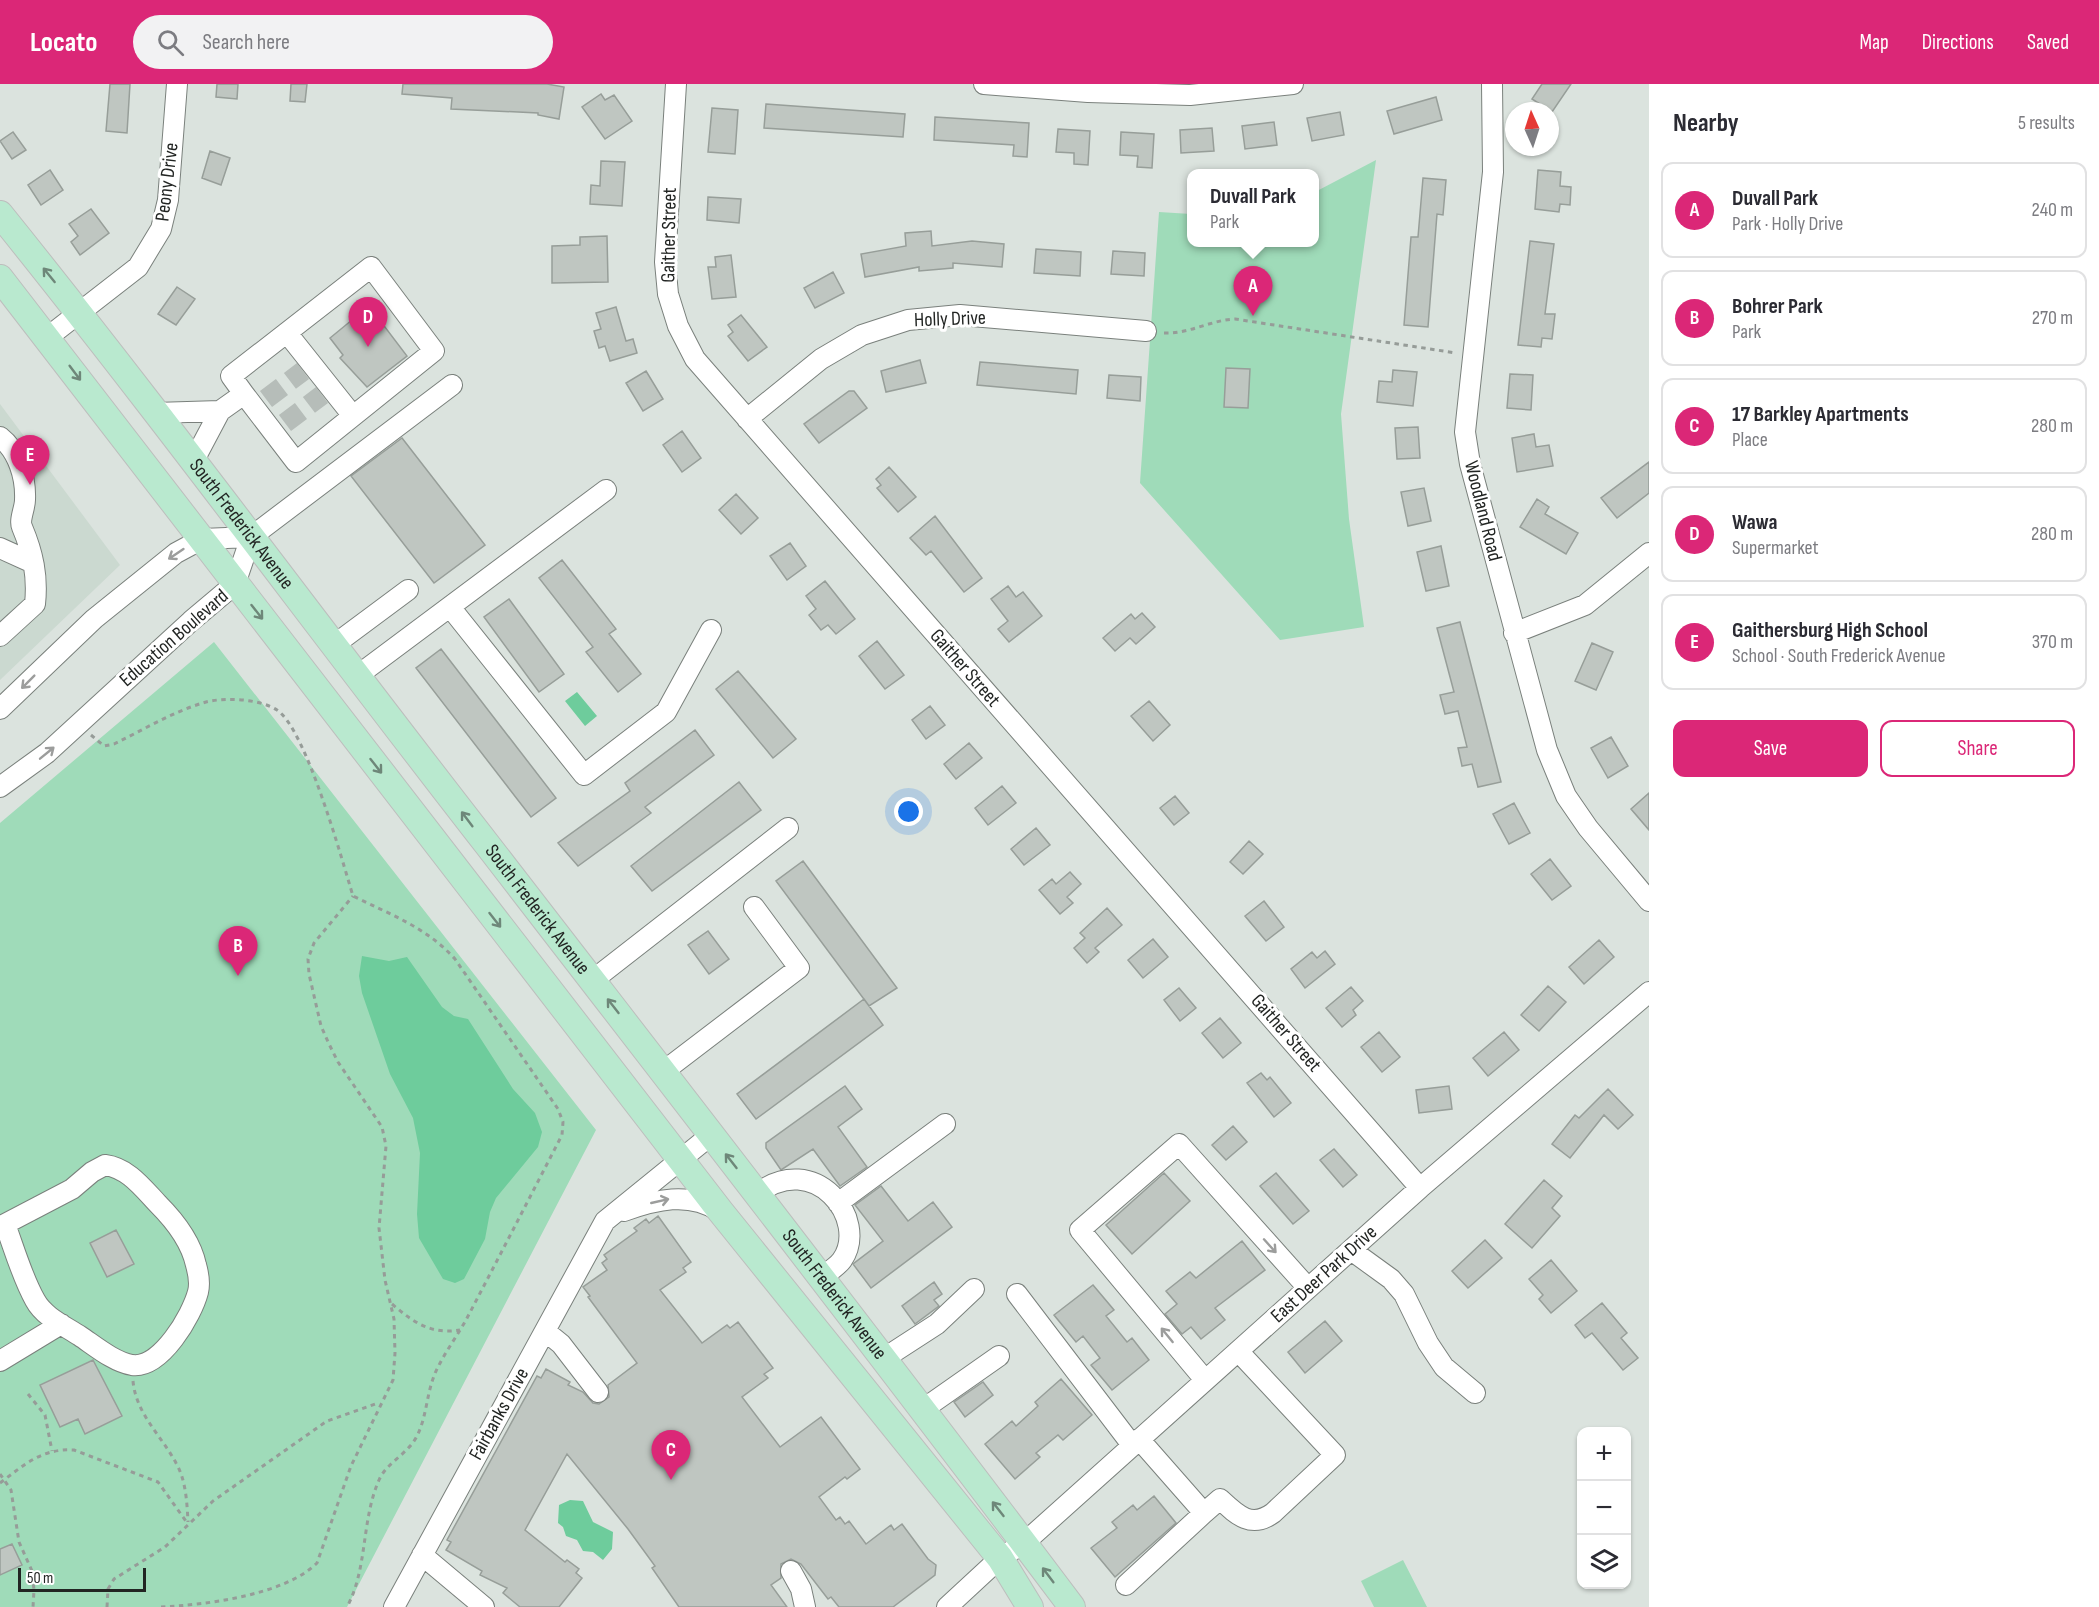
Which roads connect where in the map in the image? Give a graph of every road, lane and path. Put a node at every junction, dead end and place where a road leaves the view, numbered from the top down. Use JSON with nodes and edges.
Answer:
{"nodes":[{"id":1,"x":177,"y":84,"type":"edge"},
{"id":2,"x":676,"y":84,"type":"edge"},
{"id":3,"x":984,"y":84,"type":"edge"},
{"id":4,"x":1293,"y":84,"type":"edge"},
{"id":5,"x":1492,"y":84,"type":"edge"},
{"id":6,"x":0,"y":214,"type":"edge"},
{"id":7,"x":0,"y":278,"type":"edge"},
{"id":8,"x":79,"y":312,"type":"junction"},
{"id":9,"x":1146,"y":331,"type":"joint"},
{"id":10,"x":287,"y":333,"type":"junction"},
{"id":11,"x":48,"y":337,"type":"junction"},
{"id":12,"x":1473,"y":355,"type":"junction"},
{"id":13,"x":452,"y":385,"type":"dead end"},
{"id":14,"x":255,"y":400,"type":"junction"},
{"id":15,"x":220,"y":411,"type":"junction"},
{"id":16,"x":155,"y":413,"type":"junction"},
{"id":17,"x":353,"y":416,"type":"junction"},
{"id":18,"x":747,"y":420,"type":"junction"},
{"id":19,"x":0,"y":436,"type":"edge"},
{"id":20,"x":193,"y":462,"type":"junction"},
{"id":21,"x":296,"y":462,"type":"junction"},
{"id":22,"x":315,"y":489,"type":"junction"},
{"id":23,"x":606,"y":490,"type":"dead end"},
{"id":24,"x":21,"y":526,"type":"junction"},
{"id":25,"x":251,"y":537,"type":"junction"},
{"id":26,"x":202,"y":539,"type":"junction"},
{"id":27,"x":0,"y":544,"type":"edge"},
{"id":28,"x":0,"y":548,"type":"edge"},
{"id":29,"x":1649,"y":554,"type":"edge"},
{"id":30,"x":33,"y":563,"type":"junction"},
{"id":31,"x":235,"y":585,"type":"junction"},
{"id":32,"x":408,"y":590,"type":"dead end"},
{"id":33,"x":450,"y":607,"type":"junction"},
{"id":34,"x":711,"y":630,"type":"dead end"},
{"id":35,"x":1514,"y":633,"type":"junction"},
{"id":36,"x":0,"y":636,"type":"edge"},
{"id":37,"x":334,"y":645,"type":"junction"},
{"id":38,"x":357,"y":676,"type":"junction"},
{"id":39,"x":0,"y":709,"type":"edge"},
{"id":40,"x":81,"y":722,"type":"junction"},
{"id":41,"x":0,"y":788,"type":"edge"},
{"id":42,"x":788,"y":828,"type":"dead end"},
{"id":43,"x":353,"y":896,"type":"junction"},
{"id":44,"x":1649,"y":901,"type":"edge"},
{"id":45,"x":754,"y":907,"type":"dead end"},
{"id":46,"x":593,"y":980,"type":"junction"},
{"id":47,"x":1649,"y":992,"type":"edge"},
{"id":48,"x":664,"y":1071,"type":"junction"},
{"id":49,"x":945,"y":1124,"type":"dead end"},
{"id":50,"x":711,"y":1135,"type":"junction"},
{"id":51,"x":681,"y":1159,"type":"junction"},
{"id":52,"x":1420,"y":1188,"type":"junction"},
{"id":53,"x":758,"y":1194,"type":"junction"},
{"id":54,"x":838,"y":1203,"type":"junction"},
{"id":55,"x":722,"y":1212,"type":"junction"},
{"id":56,"x":605,"y":1221,"type":"junction"},
{"id":57,"x":1351,"y":1250,"type":"junction"},
{"id":58,"x":820,"y":1278,"type":"junction"},
{"id":59,"x":974,"y":1288,"type":"dead end"},
{"id":60,"x":1308,"y":1288,"type":"junction"},
{"id":61,"x":1017,"y":1294,"type":"dead end"},
{"id":62,"x":391,"y":1303,"type":"junction"},
{"id":63,"x":62,"y":1324,"type":"junction"},
{"id":64,"x":460,"y":1330,"type":"junction"},
{"id":65,"x":544,"y":1330,"type":"junction"},
{"id":66,"x":1238,"y":1351,"type":"junction"},
{"id":67,"x":999,"y":1356,"type":"dead end"},
{"id":68,"x":883,"y":1359,"type":"junction"},
{"id":69,"x":0,"y":1361,"type":"edge"},
{"id":70,"x":131,"y":1365,"type":"junction"},
{"id":71,"x":1204,"y":1380,"type":"junction"},
{"id":72,"x":598,"y":1392,"type":"dead end"},
{"id":73,"x":1475,"y":1392,"type":"dead end"},
{"id":74,"x":28,"y":1394,"type":"dead end"},
{"id":75,"x":380,"y":1402,"type":"junction"},
{"id":76,"x":922,"y":1410,"type":"junction"},
{"id":77,"x":1136,"y":1442,"type":"junction"},
{"id":78,"x":52,"y":1451,"type":"junction"},
{"id":79,"x":0,"y":1474,"type":"edge"},
{"id":80,"x":2,"y":1482,"type":"edge"},
{"id":81,"x":1204,"y":1513,"type":"junction"},
{"id":82,"x":188,"y":1524,"type":"junction"},
{"id":83,"x":1024,"y":1543,"type":"junction"},
{"id":84,"x":422,"y":1555,"type":"junction"},
{"id":85,"x":1000,"y":1558,"type":"junction"},
{"id":86,"x":791,"y":1571,"type":"dead end"},
{"id":87,"x":1126,"y":1585,"type":"dead end"},
{"id":88,"x":33,"y":1607,"type":"edge"},
{"id":89,"x":107,"y":1607,"type":"edge"},
{"id":90,"x":161,"y":1607,"type":"edge"},
{"id":91,"x":347,"y":1607,"type":"edge"},
{"id":92,"x":394,"y":1607,"type":"edge"},
{"id":93,"x":484,"y":1607,"type":"edge"},
{"id":94,"x":805,"y":1607,"type":"edge"},
{"id":95,"x":947,"y":1607,"type":"edge"},
{"id":96,"x":1030,"y":1607,"type":"edge"},
{"id":97,"x":1072,"y":1607,"type":"edge"}],
"edges":[{"from":1,"to":8,"type":"street","name":"Peony Drive"},
{"from":2,"to":18,"type":"street","name":"Gaither Street"},
{"from":3,"to":4,"type":"street"},
{"from":5,"to":12,"type":"street","name":"Woodland Road"},
{"from":8,"to":6,"type":"main road","name":"South Frederick Avenue","one_way":true},
{"from":7,"to":11,"type":"main road","name":"South Frederick Avenue"},
{"from":8,"to":11,"type":"street","name":"Peony Drive"},
{"from":8,"to":16,"type":"main road","name":"South Frederick Avenue"},
{"from":9,"to":12,"type":"path"},
{"from":9,"to":18,"type":"street","name":"Holly Drive"},
{"from":10,"to":14,"type":"street"},
{"from":10,"to":17,"type":"street"},
{"from":10,"to":17,"type":"street"},
{"from":11,"to":26,"type":"main road","name":"South Frederick Avenue","one_way":true},
{"from":12,"to":35,"type":"street","name":"Woodland Road"},
{"from":13,"to":22,"type":"street"},
{"from":14,"to":15,"type":"street"},
{"from":14,"to":21,"type":"street"},
{"from":15,"to":16,"type":"street"},
{"from":15,"to":20,"type":"street"},
{"from":16,"to":20,"type":"main road","name":"South Frederick Avenue"},
{"from":17,"to":21,"type":"street"},
{"from":18,"to":52,"type":"street","name":"Gaither Street"},
{"from":19,"to":24,"type":"street"},
{"from":20,"to":25,"type":"main road","name":"South Frederick Avenue"},
{"from":21,"to":22,"type":"street"},
{"from":22,"to":25,"type":"street"},
{"from":23,"to":33,"type":"street"},
{"from":24,"to":27,"type":"street"},
{"from":24,"to":30,"type":"street"},
{"from":25,"to":26,"type":"street"},
{"from":25,"to":31,"type":"street","name":"Education Boulevard"},
{"from":25,"to":37,"type":"main road","name":"South Frederick Avenue"},
{"from":26,"to":31,"type":"main road","name":"South Frederick Avenue"},
{"from":26,"to":39,"type":"street","one_way":true},
{"from":28,"to":30,"type":"street"},
{"from":29,"to":35,"type":"street"},
{"from":30,"to":36,"type":"street"},
{"from":31,"to":40,"type":"street","name":"Education Boulevard"},
{"from":31,"to":51,"type":"main road","name":"South Frederick Avenue","one_way":true},
{"from":32,"to":37,"type":"street"},
{"from":33,"to":34,"type":"street"},
{"from":33,"to":38,"type":"street"},
{"from":35,"to":44,"type":"street","name":"Woodland Road"},
{"from":37,"to":38,"type":"main road","name":"South Frederick Avenue"},
{"from":46,"to":38,"type":"main road","name":"South Frederick Avenue","one_way":true},
{"from":41,"to":40,"type":"street","name":"Education Boulevard","one_way":true},
{"from":40,"to":43,"type":"path"},
{"from":42,"to":46,"type":"street"},
{"from":43,"to":62,"type":"path"},
{"from":43,"to":64,"type":"path"},
{"from":45,"to":48,"type":"street"},
{"from":48,"to":46,"type":"main road","name":"South Frederick Avenue","one_way":true},
{"from":47,"to":52,"type":"street","name":"East Deer Park Drive"},
{"from":48,"to":50,"type":"main road","name":"South Frederick Avenue"},
{"from":49,"to":54,"type":"street"},
{"from":50,"to":51,"type":"street","name":"Fairbanks Drive"},
{"from":53,"to":50,"type":"main road","name":"South Frederick Avenue","one_way":true},
{"from":51,"to":55,"type":"main road","name":"South Frederick Avenue"},
{"from":51,"to":56,"type":"street","name":"Fairbanks Drive"},
{"from":52,"to":57,"type":"street","name":"East Deer Park Drive"},
{"from":53,"to":54,"type":"street"},
{"from":53,"to":58,"type":"main road","name":"South Frederick Avenue"},
{"from":54,"to":58,"type":"street"},
{"from":56,"to":55,"type":"street","one_way":true},
{"from":55,"to":85,"type":"main road","name":"South Frederick Avenue"},
{"from":56,"to":65,"type":"street","name":"Fairbanks Drive"},
{"from":57,"to":60,"type":"street","name":"East Deer Park Drive"},
{"from":57,"to":73,"type":"street"},
{"from":58,"to":68,"type":"main road","name":"South Frederick Avenue"},
{"from":59,"to":68,"type":"street"},
{"from":60,"to":66,"type":"street","name":"East Deer Park Drive"},
{"from":71,"to":60,"type":"street","one_way":true},
{"from":61,"to":77,"type":"street"},
{"from":62,"to":64,"type":"path"},
{"from":62,"to":75,"type":"path"},
{"from":63,"to":69,"type":"street"},
{"from":63,"to":70,"type":"street"},
{"from":63,"to":70,"type":"street"},
{"from":64,"to":91,"type":"path"},
{"from":65,"to":72,"type":"street"},
{"from":65,"to":84,"type":"street","name":"Fairbanks Drive"},
{"from":66,"to":71,"type":"street","name":"East Deer Park Drive"},
{"from":66,"to":81,"type":"street"},
{"from":67,"to":76,"type":"street"},
{"from":68,"to":76,"type":"main road","name":"South Frederick Avenue"},
{"from":70,"to":82,"type":"path"},
{"from":71,"to":77,"type":"street","name":"East Deer Park Drive"},
{"from":74,"to":78,"type":"path"},
{"from":75,"to":82,"type":"path"},
{"from":75,"to":90,"type":"path"},
{"from":83,"to":76,"type":"main road","name":"South Frederick Avenue","one_way":true},
{"from":77,"to":81,"type":"street"},
{"from":77,"to":83,"type":"street","name":"East Deer Park Drive"},
{"from":78,"to":80,"type":"path"},
{"from":78,"to":82,"type":"path"},
{"from":79,"to":80,"type":"path"},
{"from":80,"to":88,"type":"path"},
{"from":81,"to":87,"type":"street"},
{"from":82,"to":89,"type":"path"},
{"from":83,"to":85,"type":"street","name":"East Deer Park Drive"},
{"from":97,"to":83,"type":"main road","name":"South Frederick Avenue","one_way":true},
{"from":84,"to":92,"type":"street","name":"Fairbanks Drive"},
{"from":84,"to":93,"type":"street"},
{"from":85,"to":95,"type":"street","name":"East Deer Park Drive"},
{"from":85,"to":96,"type":"main road","name":"South Frederick Avenue"},
{"from":86,"to":94,"type":"street"}]}
